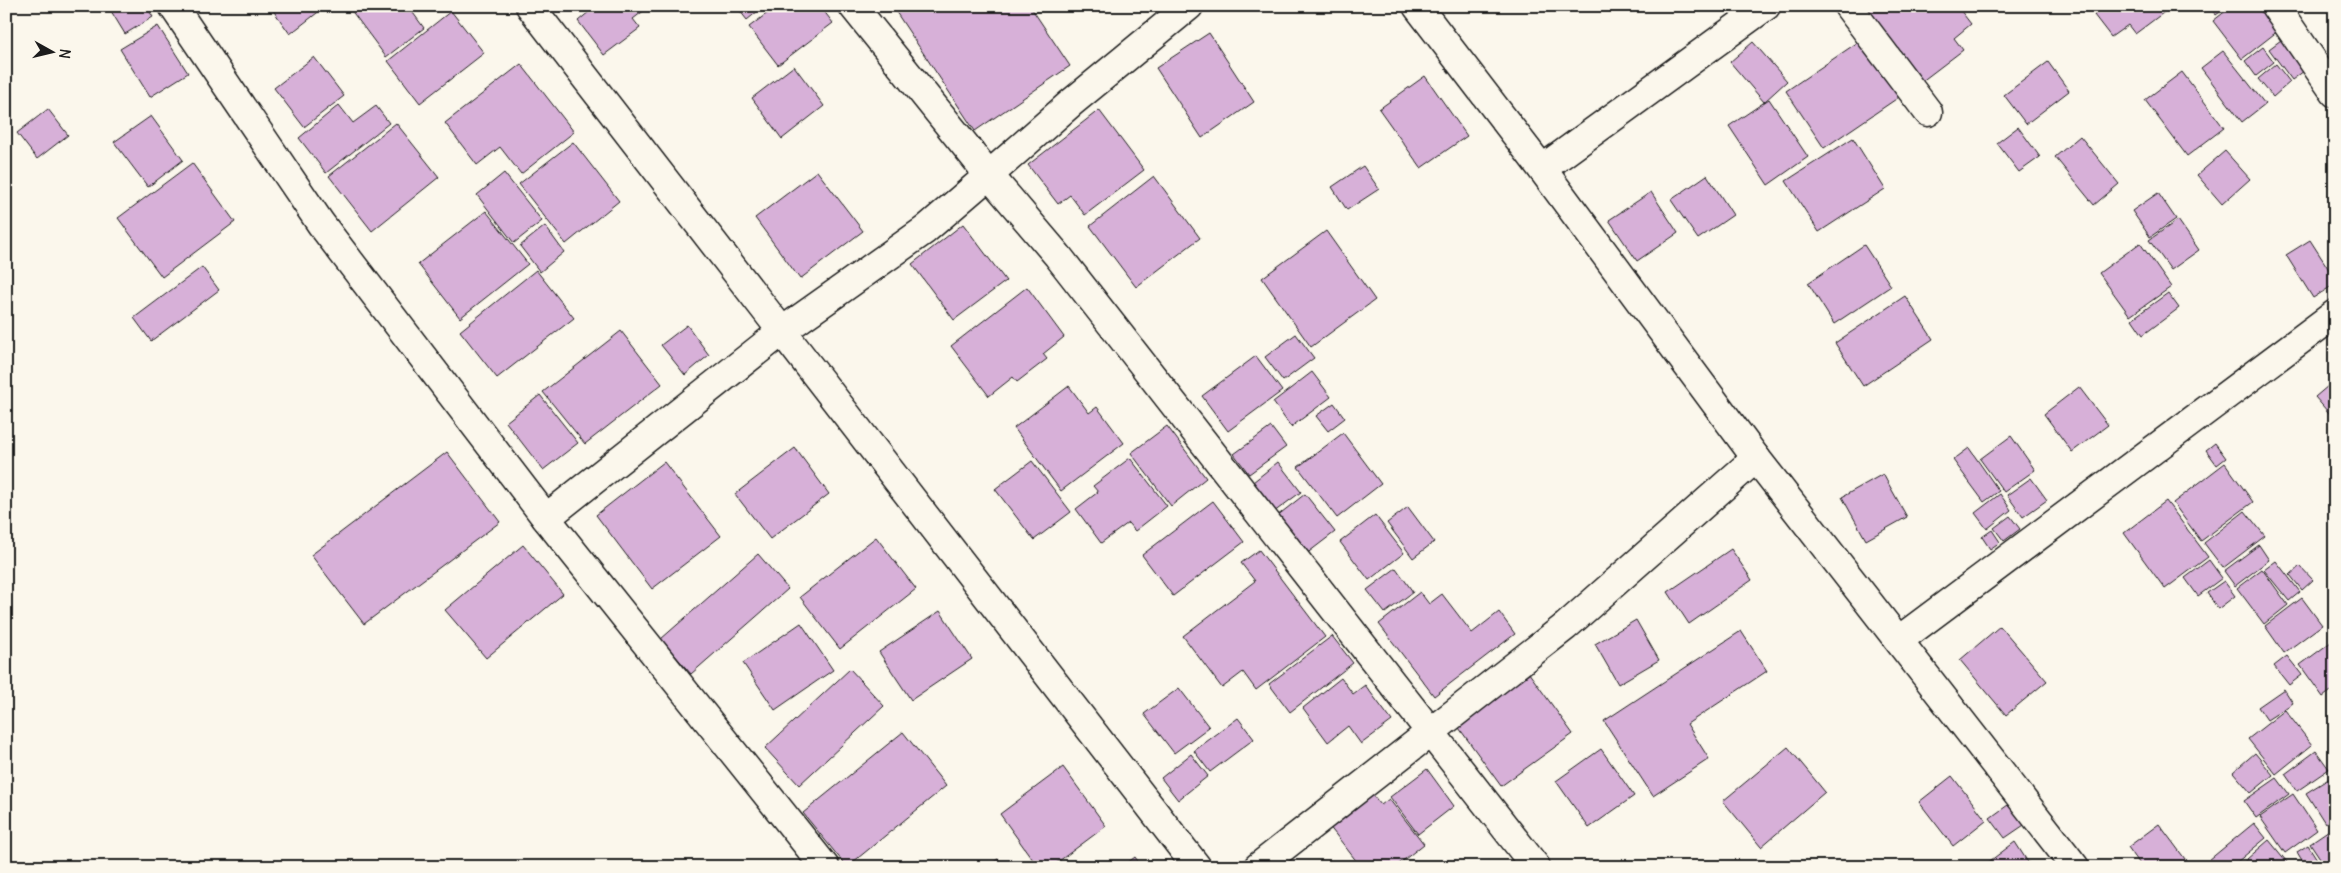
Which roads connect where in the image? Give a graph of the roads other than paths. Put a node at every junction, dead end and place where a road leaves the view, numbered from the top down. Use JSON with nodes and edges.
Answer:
{"nodes":[{"id":1,"x":173,"y":6,"type":"edge"},
{"id":2,"x":530,"y":6,"type":"edge"},
{"id":3,"x":853,"y":6,"type":"edge"},
{"id":4,"x":1189,"y":6,"type":"edge"},
{"id":5,"x":1418,"y":6,"type":"edge"},
{"id":6,"x":1766,"y":6,"type":"edge"},
{"id":7,"x":1848,"y":6,"type":"edge"},
{"id":8,"x":2275,"y":6,"type":"edge"},
{"id":9,"x":2335,"y":93,"type":"edge"},
{"id":10,"x":1928,"y":112,"type":"dead end"},
{"id":11,"x":1542,"y":169,"type":"junction"},
{"id":12,"x":989,"y":175,"type":"junction"},
{"id":13,"x":2335,"y":314,"type":"edge"},
{"id":14,"x":781,"y":332,"type":"junction"},
{"id":15,"x":1756,"y":458,"type":"junction"},
{"id":16,"x":546,"y":518,"type":"junction"},
{"id":17,"x":1899,"y":640,"type":"junction"},
{"id":18,"x":1431,"y":733,"type":"junction"},
{"id":19,"x":825,"y":867,"type":"edge"},
{"id":20,"x":1197,"y":867,"type":"edge"},
{"id":21,"x":1258,"y":867,"type":"edge"},
{"id":22,"x":1536,"y":867,"type":"edge"},
{"id":23,"x":2075,"y":867,"type":"edge"}],
"edges":[{"from":1,"to":16,"type":"street"},
{"from":2,"to":14,"type":"street"},
{"from":3,"to":12,"type":"street"},
{"from":4,"to":12,"type":"street"},
{"from":5,"to":11,"type":"street"},
{"from":6,"to":11,"type":"street"},
{"from":7,"to":10,"type":"street"},
{"from":8,"to":9,"type":"street"},
{"from":11,"to":15,"type":"street"},
{"from":12,"to":14,"type":"street"},
{"from":12,"to":18,"type":"street"},
{"from":13,"to":17,"type":"street"},
{"from":14,"to":16,"type":"street"},
{"from":14,"to":20,"type":"street"},
{"from":15,"to":17,"type":"street"},
{"from":15,"to":18,"type":"street"},
{"from":16,"to":19,"type":"street"},
{"from":17,"to":23,"type":"street"},
{"from":18,"to":21,"type":"street"},
{"from":18,"to":22,"type":"street"}]}
